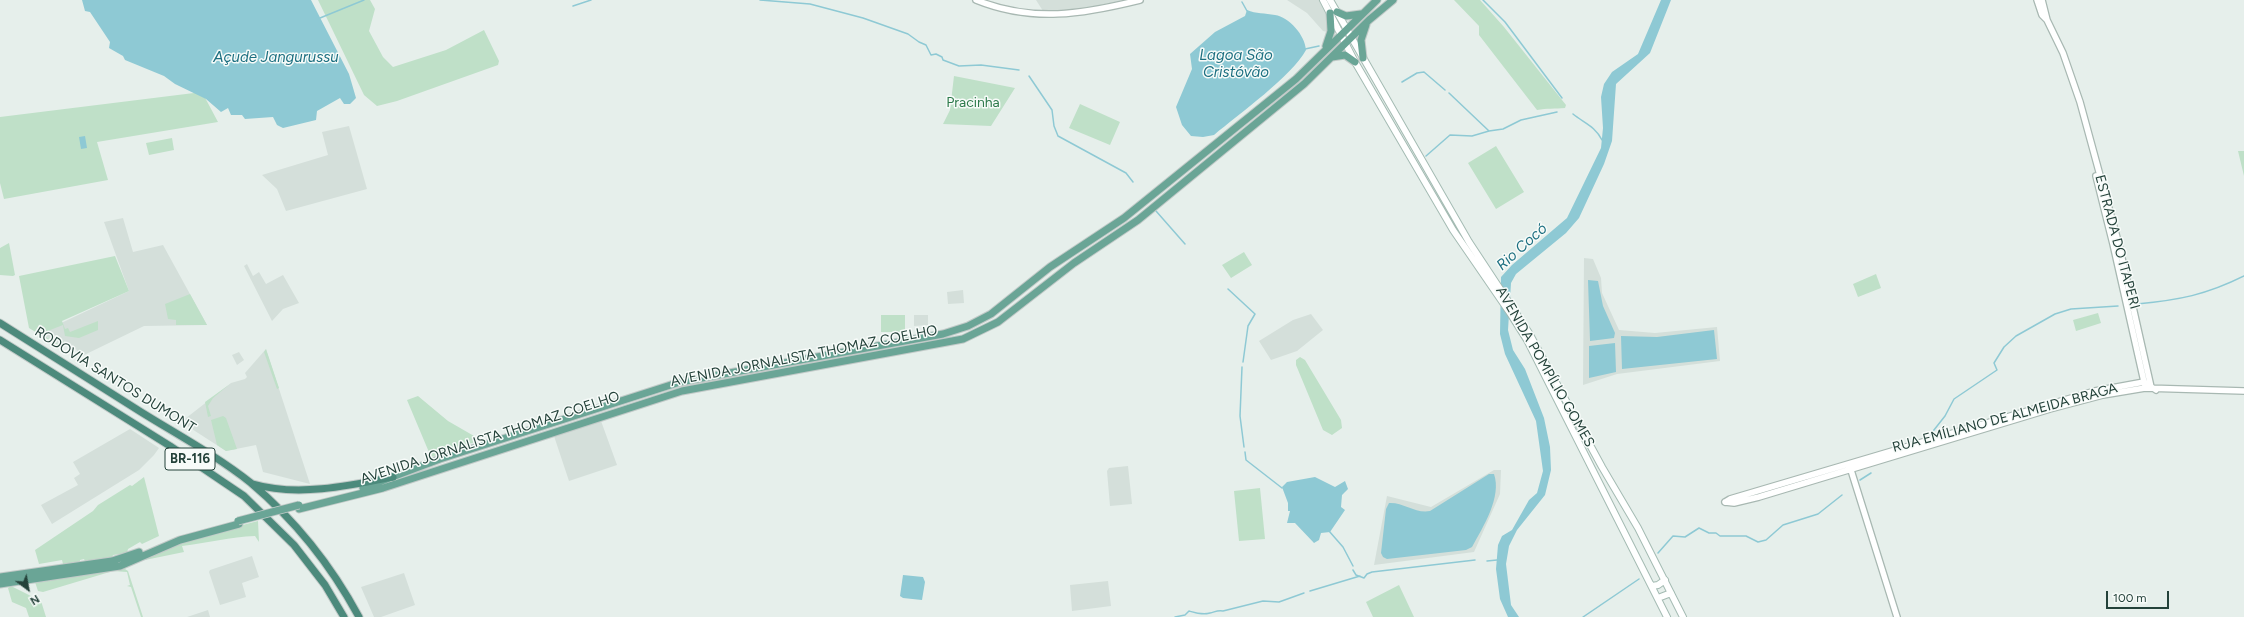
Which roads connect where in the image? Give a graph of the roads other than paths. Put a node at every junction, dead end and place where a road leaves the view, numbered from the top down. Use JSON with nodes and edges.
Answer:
{"nodes":[{"id":1,"x":976,"y":0,"type":"edge"},
{"id":2,"x":1140,"y":0,"type":"edge"},
{"id":3,"x":1323,"y":0,"type":"edge"},
{"id":4,"x":1330,"y":0,"type":"edge"},
{"id":5,"x":1377,"y":0,"type":"edge"},
{"id":6,"x":1393,"y":0,"type":"edge"},
{"id":7,"x":2037,"y":0,"type":"edge"},
{"id":8,"x":2042,"y":0,"type":"edge"},
{"id":9,"x":986,"y":1,"type":"edge"},
{"id":10,"x":1334,"y":13,"type":"junction"},
{"id":11,"x":1361,"y":14,"type":"junction"},
{"id":12,"x":1368,"y":20,"type":"junction"},
{"id":13,"x":2047,"y":20,"type":"junction"},
{"id":14,"x":1344,"y":31,"type":"junction"},
{"id":15,"x":1352,"y":37,"type":"junction"},
{"id":16,"x":1346,"y":43,"type":"junction"},
{"id":17,"x":1326,"y":49,"type":"junction"},
{"id":18,"x":1332,"y":57,"type":"junction"},
{"id":19,"x":1363,"y":58,"type":"junction"},
{"id":20,"x":1355,"y":62,"type":"junction"},
{"id":21,"x":2077,"y":96,"type":"junction"},
{"id":22,"x":1232,"y":131,"type":"junction"},
{"id":23,"x":1223,"y":138,"type":"junction"},
{"id":24,"x":1238,"y":138,"type":"junction"},
{"id":25,"x":1229,"y":146,"type":"junction"},
{"id":26,"x":1057,"y":263,"type":"junction"},
{"id":27,"x":1045,"y":271,"type":"junction"},
{"id":28,"x":1062,"y":272,"type":"junction"},
{"id":29,"x":1490,"y":279,"type":"junction"},
{"id":30,"x":1052,"y":280,"type":"junction"},
{"id":31,"x":1512,"y":310,"type":"junction"},
{"id":32,"x":0,"y":323,"type":"edge"},
{"id":33,"x":0,"y":340,"type":"edge"},
{"id":34,"x":830,"y":355,"type":"junction"},
{"id":35,"x":831,"y":364,"type":"junction"},
{"id":36,"x":680,"y":382,"type":"junction"},
{"id":37,"x":2145,"y":385,"type":"junction"},
{"id":38,"x":2153,"y":388,"type":"junction"},
{"id":39,"x":682,"y":391,"type":"junction"},
{"id":40,"x":2244,"y":391,"type":"edge"},
{"id":41,"x":644,"y":394,"type":"junction"},
{"id":42,"x":646,"y":402,"type":"junction"},
{"id":43,"x":1850,"y":466,"type":"junction"},
{"id":44,"x":393,"y":478,"type":"junction"},
{"id":45,"x":250,"y":483,"type":"junction"},
{"id":46,"x":299,"y":507,"type":"junction"},
{"id":47,"x":238,"y":522,"type":"junction"},
{"id":48,"x":0,"y":577,"type":"edge"},
{"id":49,"x":1665,"y":580,"type":"junction"},
{"id":50,"x":0,"y":584,"type":"edge"},
{"id":51,"x":1652,"y":586,"type":"junction"},
{"id":52,"x":1671,"y":593,"type":"junction"},
{"id":53,"x":1658,"y":598,"type":"junction"},
{"id":54,"x":344,"y":617,"type":"edge"},
{"id":55,"x":359,"y":617,"type":"edge"},
{"id":56,"x":1667,"y":617,"type":"edge"},
{"id":57,"x":1683,"y":617,"type":"edge"},
{"id":58,"x":1897,"y":617,"type":"edge"}],
"edges":[{"from":1,"to":9,"type":"street"},
{"from":2,"to":9,"type":"street"},
{"from":3,"to":10,"type":"main road"},
{"from":4,"to":10,"type":"main road"},
{"from":5,"to":11,"type":"main road","name":"AVENIDA JORNALISTA THOMAZ COELHO"},
{"from":6,"to":12,"type":"main road","name":"AVENIDA JORNALISTA THOMAZ COELHO"},
{"from":7,"to":13,"type":"street","name":"ESTRADA DO ITAPERI"},
{"from":8,"to":13,"type":"street","name":"ESTRADA DO ITAPERI"},
{"from":10,"to":11,"type":"main road"},
{"from":10,"to":14,"type":"main road"},
{"from":10,"to":17,"type":"main road"},
{"from":11,"to":14,"type":"main road","name":"AVENIDA JORNALISTA THOMAZ COELHO"},
{"from":12,"to":15,"type":"main road","name":"AVENIDA JORNALISTA THOMAZ COELHO"},
{"from":12,"to":19,"type":"main road"},
{"from":13,"to":21,"type":"street","name":"ESTRADA DO ITAPERI"},
{"from":14,"to":15,"type":"main road","name":"AVENIDA POMPÍLIO GOMES"},
{"from":14,"to":16,"type":"main road","name":"AVENIDA POMPÍLIO GOMES"},
{"from":14,"to":17,"type":"main road","name":"AVENIDA JORNALISTA THOMAZ COELHO"},
{"from":15,"to":16,"type":"main road","name":"AVENIDA JORNALISTA THOMAZ COELHO"},
{"from":15,"to":19,"type":"main road","name":"AVENIDA POMPÍLIO GOMES"},
{"from":16,"to":18,"type":"main road","name":"AVENIDA JORNALISTA THOMAZ COELHO"},
{"from":16,"to":20,"type":"main road","name":"AVENIDA POMPÍLIO GOMES"},
{"from":17,"to":22,"type":"main road","name":"AVENIDA JORNALISTA THOMAZ COELHO"},
{"from":18,"to":20,"type":"main road"},
{"from":18,"to":24,"type":"main road","name":"AVENIDA JORNALISTA THOMAZ COELHO"},
{"from":19,"to":29,"type":"main road","name":"AVENIDA POMPÍLIO GOMES"},
{"from":20,"to":29,"type":"main road","name":"AVENIDA POMPÍLIO GOMES"},
{"from":21,"to":37,"type":"street","name":"ESTRADA DO ITAPERI"},
{"from":21,"to":38,"type":"street","name":"ESTRADA DO ITAPERI"},
{"from":22,"to":23,"type":"main road","name":"AVENIDA JORNALISTA THOMAZ COELHO"},
{"from":22,"to":24,"type":"main road"},
{"from":23,"to":25,"type":"main road"},
{"from":23,"to":26,"type":"main road","name":"AVENIDA JORNALISTA THOMAZ COELHO"},
{"from":24,"to":25,"type":"main road","name":"AVENIDA JORNALISTA THOMAZ COELHO"},
{"from":25,"to":28,"type":"main road","name":"AVENIDA JORNALISTA THOMAZ COELHO"},
{"from":26,"to":27,"type":"main road","name":"AVENIDA JORNALISTA THOMAZ COELHO"},
{"from":26,"to":28,"type":"main road"},
{"from":27,"to":30,"type":"main road"},
{"from":27,"to":34,"type":"main road","name":"AVENIDA JORNALISTA THOMAZ COELHO"},
{"from":28,"to":30,"type":"main road","name":"AVENIDA JORNALISTA THOMAZ COELHO"},
{"from":29,"to":31,"type":"main road","name":"AVENIDA POMPÍLIO GOMES"},
{"from":30,"to":35,"type":"main road","name":"AVENIDA JORNALISTA THOMAZ COELHO"},
{"from":31,"to":49,"type":"main road","name":"AVENIDA POMPÍLIO GOMES"},
{"from":31,"to":51,"type":"main road","name":"AVENIDA POMPÍLIO GOMES"},
{"from":32,"to":45,"type":"highway","name":"RODOVIA SANTOS DUMONT","number":"BR-116"},
{"from":33,"to":54,"type":"highway","name":"RODOVIA SANTOS DUMONT","number":"BR-116"},
{"from":34,"to":35,"type":"main road"},
{"from":34,"to":36,"type":"main road","name":"AVENIDA JORNALISTA THOMAZ COELHO"},
{"from":35,"to":39,"type":"main road","name":"AVENIDA JORNALISTA THOMAZ COELHO"},
{"from":36,"to":39,"type":"main road"},
{"from":36,"to":41,"type":"main road","name":"AVENIDA JORNALISTA THOMAZ COELHO"},
{"from":37,"to":38,"type":"street"},
{"from":37,"to":43,"type":"street","name":"RUA EMÍLIANO DE ALMEIDA BRAGA"},
{"from":38,"to":40,"type":"street"},
{"from":39,"to":42,"type":"main road","name":"AVENIDA JORNALISTA THOMAZ COELHO"},
{"from":41,"to":42,"type":"main road"},
{"from":41,"to":44,"type":"main road","name":"AVENIDA JORNALISTA THOMAZ COELHO"},
{"from":42,"to":46,"type":"main road","name":"AVENIDA JORNALISTA THOMAZ COELHO"},
{"from":43,"to":43,"type":"street","name":"RUA EMÍLIANO DE ALMEIDA BRAGA"},
{"from":43,"to":58,"type":"street"},
{"from":44,"to":45,"type":"highway"},
{"from":44,"to":46,"type":"main road","name":"AVENIDA JORNALISTA THOMAZ COELHO"},
{"from":45,"to":55,"type":"highway","name":"RODOVIA SANTOS DUMONT","number":"BR-116"},
{"from":46,"to":47,"type":"main road","name":"AVENIDA JORNALISTA THOMAZ COELHO"},
{"from":47,"to":48,"type":"main road","name":"AVENIDA JORNALISTA THOMAZ COELHO"},
{"from":47,"to":50,"type":"main road","name":"AVENIDA JORNALISTA THOMAZ COELHO"},
{"from":49,"to":51,"type":"main road"},
{"from":49,"to":52,"type":"main road","name":"AVENIDA POMPÍLIO GOMES"},
{"from":51,"to":53,"type":"main road","name":"AVENIDA POMPÍLIO GOMES"},
{"from":52,"to":53,"type":"main road"},
{"from":52,"to":57,"type":"main road","name":"AVENIDA POMPÍLIO GOMES"},
{"from":53,"to":56,"type":"main road","name":"AVENIDA POMPÍLIO GOMES"}]}
